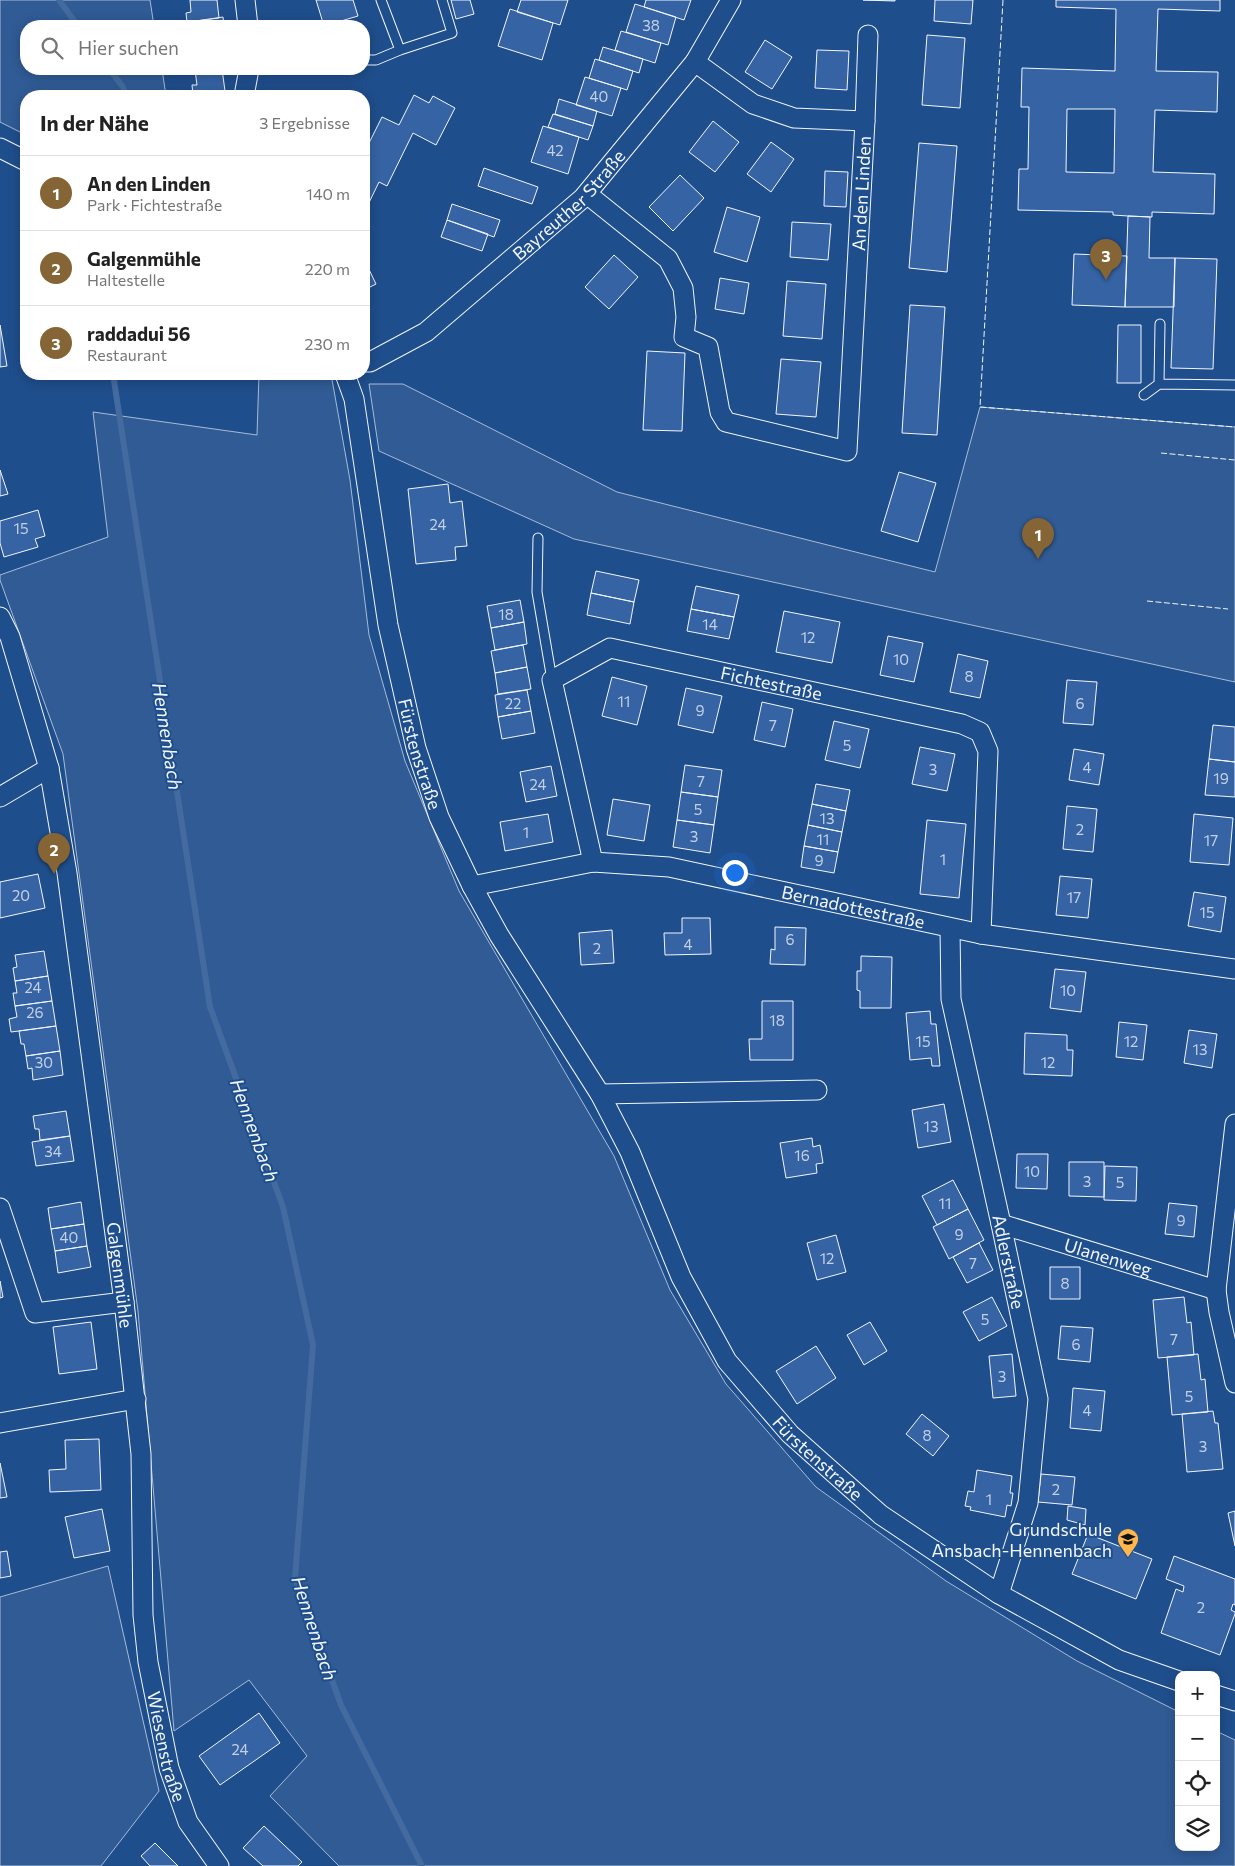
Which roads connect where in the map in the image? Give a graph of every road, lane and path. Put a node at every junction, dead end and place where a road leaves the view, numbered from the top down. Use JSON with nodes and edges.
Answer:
{"nodes":[{"id":1,"x":245,"y":0,"type":"edge"},
{"id":2,"x":382,"y":0,"type":"edge"},
{"id":3,"x":442,"y":0,"type":"edge"},
{"id":4,"x":731,"y":0,"type":"edge"},
{"id":5,"x":247,"y":20,"type":"edge"},
{"id":6,"x":868,"y":35,"type":"dead end"},
{"id":7,"x":400,"y":50,"type":"junction"},
{"id":8,"x":370,"y":60,"type":"edge"},
{"id":9,"x":695,"y":62,"type":"junction"},
{"id":10,"x":248,"y":75,"type":"edge"},
{"id":11,"x":245,"y":90,"type":"edge"},
{"id":12,"x":865,"y":121,"type":"junction"},
{"id":13,"x":0,"y":148,"type":"edge"},
{"id":14,"x":20,"y":158,"type":"edge"},
{"id":15,"x":587,"y":194,"type":"junction"},
{"id":16,"x":1160,"y":324,"type":"dead end"},
{"id":17,"x":370,"y":362,"type":"edge"},
{"id":18,"x":347,"y":380,"type":"edge"},
{"id":19,"x":1159,"y":384,"type":"junction"},
{"id":20,"x":1235,"y":385,"type":"edge"},
{"id":21,"x":1144,"y":395,"type":"dead end"},
{"id":22,"x":538,"y":538,"type":"dead end"},
{"id":23,"x":0,"y":617,"type":"edge"},
{"id":24,"x":552,"y":680,"type":"junction"},
{"id":25,"x":49,"y":768,"type":"junction"},
{"id":26,"x":0,"y":797,"type":"edge"},
{"id":27,"x":592,"y":862,"type":"junction"},
{"id":28,"x":472,"y":886,"type":"junction"},
{"id":29,"x":950,"y":928,"type":"junction"},
{"id":30,"x":981,"y":934,"type":"junction"},
{"id":31,"x":1235,"y":969,"type":"edge"},
{"id":32,"x":817,"y":1090,"type":"dead end"},
{"id":33,"x":600,"y":1094,"type":"junction"},
{"id":34,"x":1235,"y":1124,"type":"edge"},
{"id":35,"x":1233,"y":1167,"type":"edge"},
{"id":36,"x":0,"y":1208,"type":"edge"},
{"id":37,"x":1001,"y":1224,"type":"junction"},
{"id":38,"x":1216,"y":1290,"type":"junction"},
{"id":39,"x":124,"y":1302,"type":"junction"},
{"id":40,"x":1227,"y":1313,"type":"edge"},
{"id":41,"x":1235,"y":1383,"type":"edge"},
{"id":42,"x":136,"y":1399,"type":"junction"},
{"id":43,"x":0,"y":1423,"type":"edge"},
{"id":44,"x":1000,"y":1594,"type":"junction"},
{"id":45,"x":143,"y":1615,"type":"joint"},
{"id":46,"x":1175,"y":1680,"type":"edge"},
{"id":47,"x":1220,"y":1696,"type":"edge"},
{"id":48,"x":1235,"y":1701,"type":"edge"},
{"id":49,"x":220,"y":1866,"type":"edge"}],
"edges":[{"from":1,"to":5,"type":"street"},
{"from":2,"to":7,"type":"lane"},
{"from":3,"to":7,"type":"lane"},
{"from":4,"to":9,"type":"street","name":"Bayreuther Straße"},
{"from":6,"to":12,"type":"street","name":"An den Linden"},
{"from":7,"to":8,"type":"lane"},
{"from":9,"to":12,"type":"street","name":"An den Linden"},
{"from":9,"to":15,"type":"street","name":"Bayreuther Straße"},
{"from":10,"to":11,"type":"street"},
{"from":12,"to":15,"type":"street","name":"An den Linden"},
{"from":13,"to":14,"type":"street"},
{"from":15,"to":17,"type":"street","name":"Bayreuther Straße"},
{"from":16,"to":19,"type":"lane"},
{"from":18,"to":28,"type":"street","name":"Fürstenstraße"},
{"from":19,"to":20,"type":"lane"},
{"from":19,"to":21,"type":"lane"},
{"from":22,"to":24,"type":"lane"},
{"from":23,"to":25,"type":"street","name":"Galgenmühle"},
{"from":24,"to":27,"type":"street"},
{"from":24,"to":30,"type":"street","name":"Fichtestraße"},
{"from":25,"to":26,"type":"street"},
{"from":25,"to":39,"type":"street","name":"Galgenmühle"},
{"from":27,"to":28,"type":"street","name":"Bernadottestraße"},
{"from":27,"to":29,"type":"street","name":"Bernadottestraße"},
{"from":28,"to":33,"type":"street","name":"Fürstenstraße"},
{"from":29,"to":30,"type":"street","name":"Bernadottestraße"},
{"from":29,"to":37,"type":"street","name":"Adlerstraße"},
{"from":30,"to":31,"type":"street","name":"Bernadottestraße"},
{"from":32,"to":33,"type":"street"},
{"from":33,"to":44,"type":"street","name":"Fürstenstraße"},
{"from":34,"to":35,"type":"street"},
{"from":35,"to":38,"type":"street"},
{"from":36,"to":39,"type":"street"},
{"from":37,"to":38,"type":"street","name":"Ulanenweg"},
{"from":37,"to":44,"type":"street","name":"Adlerstraße"},
{"from":38,"to":40,"type":"street"},
{"from":39,"to":42,"type":"street","name":"Galgenmühle"},
{"from":40,"to":41,"type":"street"},
{"from":42,"to":43,"type":"street"},
{"from":42,"to":45,"type":"street","name":"Galgenmühle"},
{"from":44,"to":46,"type":"street","name":"Fürstenstraße"},
{"from":45,"to":49,"type":"street","name":"Wiesenstraße"},
{"from":47,"to":48,"type":"street"}]}
